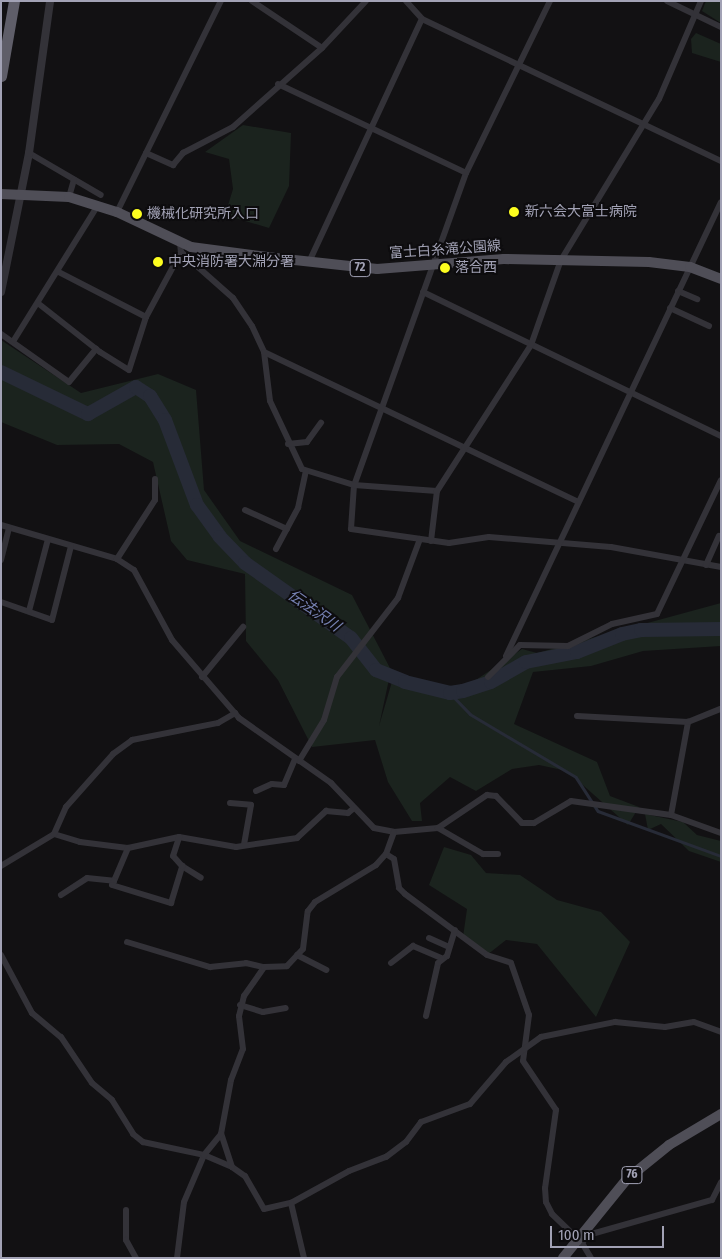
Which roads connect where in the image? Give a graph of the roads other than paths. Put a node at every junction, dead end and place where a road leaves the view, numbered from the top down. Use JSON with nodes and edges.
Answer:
{"nodes":[{"id":1,"x":14,"y":1,"type":"edge"},
{"id":2,"x":50,"y":1,"type":"edge"},
{"id":3,"x":221,"y":1,"type":"edge"},
{"id":4,"x":252,"y":1,"type":"edge"},
{"id":5,"x":366,"y":1,"type":"edge"},
{"id":6,"x":406,"y":1,"type":"edge"},
{"id":7,"x":550,"y":1,"type":"edge"},
{"id":8,"x":667,"y":1,"type":"edge"},
{"id":9,"x":701,"y":1,"type":"edge"},
{"id":10,"x":695,"y":15,"type":"junction"},
{"id":11,"x":422,"y":19,"type":"junction"},
{"id":12,"x":721,"y":27,"type":"edge"},
{"id":13,"x":322,"y":48,"type":"junction"},
{"id":14,"x":519,"y":63,"type":"junction"},
{"id":15,"x":1,"y":76,"type":"edge"},
{"id":16,"x":278,"y":84,"type":"junction"},
{"id":17,"x":644,"y":124,"type":"junction"},
{"id":18,"x":370,"y":128,"type":"junction"},
{"id":19,"x":29,"y":152,"type":"junction"},
{"id":20,"x":146,"y":152,"type":"junction"},
{"id":21,"x":721,"y":161,"type":"edge"},
{"id":22,"x":466,"y":173,"type":"junction"},
{"id":23,"x":74,"y":180,"type":"junction"},
{"id":24,"x":4,"y":194,"type":"edge"},
{"id":25,"x":20,"y":194,"type":"junction"},
{"id":26,"x":69,"y":197,"type":"junction"},
{"id":27,"x":100,"y":200,"type":"junction"},
{"id":28,"x":721,"y":202,"type":"edge"},
{"id":29,"x":117,"y":212,"type":"junction"},
{"id":30,"x":181,"y":248,"type":"junction"},
{"id":31,"x":561,"y":260,"type":"junction"},
{"id":32,"x":309,"y":262,"type":"junction"},
{"id":33,"x":433,"y":264,"type":"junction"},
{"id":34,"x":690,"y":267,"type":"junction"},
{"id":35,"x":59,"y":272,"type":"junction"},
{"id":36,"x":721,"y":279,"type":"edge"},
{"id":37,"x":678,"y":291,"type":"junction"},
{"id":38,"x":1,"y":292,"type":"edge"},
{"id":39,"x":423,"y":292,"type":"junction"},
{"id":40,"x":697,"y":299,"type":"dead end"},
{"id":41,"x":39,"y":304,"type":"junction"},
{"id":42,"x":670,"y":308,"type":"junction"},
{"id":43,"x":146,"y":317,"type":"junction"},
{"id":44,"x":709,"y":326,"type":"dead end"},
{"id":45,"x":1,"y":334,"type":"edge"},
{"id":46,"x":14,"y":340,"type":"junction"},
{"id":47,"x":531,"y":345,"type":"junction"},
{"id":48,"x":96,"y":349,"type":"junction"},
{"id":49,"x":264,"y":352,"type":"junction"},
{"id":50,"x":631,"y":392,"type":"junction"},
{"id":51,"x":382,"y":408,"type":"junction"},
{"id":52,"x":321,"y":423,"type":"dead end"},
{"id":53,"x":721,"y":436,"type":"edge"},
{"id":54,"x":288,"y":444,"type":"junction"},
{"id":55,"x":464,"y":447,"type":"junction"},
{"id":56,"x":306,"y":471,"type":"junction"},
{"id":57,"x":155,"y":479,"type":"dead end"},
{"id":58,"x":721,"y":480,"type":"edge"},
{"id":59,"x":354,"y":485,"type":"junction"},
{"id":60,"x":438,"y":491,"type":"junction"},
{"id":61,"x":577,"y":501,"type":"junction"},
{"id":62,"x":245,"y":510,"type":"dead end"},
{"id":63,"x":1,"y":525,"type":"edge"},
{"id":64,"x":9,"y":528,"type":"junction"},
{"id":65,"x":287,"y":530,"type":"junction"},
{"id":66,"x":720,"y":536,"type":"dead end"},
{"id":67,"x":420,"y":538,"type":"junction"},
{"id":68,"x":48,"y":539,"type":"junction"},
{"id":69,"x":431,"y":541,"type":"junction"},
{"id":70,"x":559,"y":542,"type":"junction"},
{"id":71,"x":71,"y":546,"type":"junction"},
{"id":72,"x":276,"y":549,"type":"dead end"},
{"id":73,"x":116,"y":559,"type":"junction"},
{"id":74,"x":1,"y":560,"type":"edge"},
{"id":75,"x":682,"y":560,"type":"junction"},
{"id":76,"x":706,"y":564,"type":"junction"},
{"id":77,"x":721,"y":567,"type":"edge"},
{"id":78,"x":1,"y":602,"type":"edge"},
{"id":79,"x":29,"y":611,"type":"junction"},
{"id":80,"x":243,"y":628,"type":"dead end"},
{"id":81,"x":506,"y":656,"type":"junction"},
{"id":82,"x":488,"y":677,"type":"dead end"},
{"id":83,"x":202,"y":678,"type":"junction"},
{"id":84,"x":721,"y":709,"type":"edge"},
{"id":85,"x":235,"y":713,"type":"junction"},
{"id":86,"x":577,"y":716,"type":"dead end"},
{"id":87,"x":688,"y":722,"type":"junction"},
{"id":88,"x":297,"y":760,"type":"junction"},
{"id":89,"x":256,"y":791,"type":"dead end"},
{"id":90,"x":230,"y":803,"type":"dead end"},
{"id":91,"x":354,"y":808,"type":"junction"},
{"id":92,"x":671,"y":815,"type":"junction"},
{"id":93,"x":438,"y":828,"type":"junction"},
{"id":94,"x":394,"y":832,"type":"junction"},
{"id":95,"x":721,"y":833,"type":"edge"},
{"id":96,"x":54,"y":834,"type":"junction"},
{"id":97,"x":179,"y":837,"type":"junction"},
{"id":98,"x":244,"y":844,"type":"junction"},
{"id":99,"x":128,"y":848,"type":"junction"},
{"id":100,"x":386,"y":854,"type":"junction"},
{"id":101,"x":498,"y":854,"type":"dead end"},
{"id":102,"x":1,"y":866,"type":"edge"},
{"id":103,"x":182,"y":866,"type":"junction"},
{"id":104,"x":201,"y":878,"type":"dead end"},
{"id":105,"x":114,"y":881,"type":"junction"},
{"id":106,"x":61,"y":896,"type":"dead end"},
{"id":107,"x":455,"y":930,"type":"junction"},
{"id":108,"x":429,"y":938,"type":"dead end"},
{"id":109,"x":127,"y":942,"type":"dead end"},
{"id":110,"x":449,"y":947,"type":"junction"},
{"id":111,"x":1,"y":955,"type":"edge"},
{"id":112,"x":297,"y":955,"type":"junction"},
{"id":113,"x":441,"y":958,"type":"junction"},
{"id":114,"x":391,"y":963,"type":"dead end"},
{"id":115,"x":264,"y":967,"type":"junction"},
{"id":116,"x":326,"y":970,"type":"dead end"},
{"id":117,"x":240,"y":1005,"type":"junction"},
{"id":118,"x":286,"y":1008,"type":"dead end"},
{"id":119,"x":426,"y":1016,"type":"dead end"},
{"id":120,"x":721,"y":1032,"type":"edge"},
{"id":121,"x":522,"y":1050,"type":"junction"},
{"id":122,"x":721,"y":1114,"type":"edge"},
{"id":123,"x":221,"y":1134,"type":"junction"},
{"id":124,"x":204,"y":1155,"type":"junction"},
{"id":125,"x":232,"y":1167,"type":"junction"},
{"id":126,"x":721,"y":1182,"type":"edge"},
{"id":127,"x":291,"y":1203,"type":"junction"},
{"id":128,"x":126,"y":1210,"type":"dead end"},
{"id":129,"x":580,"y":1241,"type":"junction"},
{"id":130,"x":136,"y":1258,"type":"edge"},
{"id":131,"x":177,"y":1258,"type":"edge"},
{"id":132,"x":304,"y":1258,"type":"edge"},
{"id":133,"x":563,"y":1258,"type":"edge"},
{"id":134,"x":590,"y":1258,"type":"edge"}],
"edges":[{"from":1,"to":15,"type":"highway"},
{"from":2,"to":19,"type":"street"},
{"from":3,"to":20,"type":"street"},
{"from":4,"to":13,"type":"street"},
{"from":5,"to":13,"type":"street"},
{"from":6,"to":11,"type":"street"},
{"from":7,"to":14,"type":"street"},
{"from":8,"to":10,"type":"street"},
{"from":9,"to":10,"type":"street"},
{"from":10,"to":12,"type":"street"},
{"from":10,"to":17,"type":"street"},
{"from":11,"to":14,"type":"street"},
{"from":11,"to":18,"type":"street"},
{"from":13,"to":16,"type":"street"},
{"from":14,"to":17,"type":"street"},
{"from":14,"to":22,"type":"street"},
{"from":16,"to":18,"type":"street"},
{"from":16,"to":20,"type":"street"},
{"from":17,"to":21,"type":"street"},
{"from":17,"to":31,"type":"street"},
{"from":18,"to":22,"type":"street"},
{"from":18,"to":32,"type":"street"},
{"from":19,"to":23,"type":"street"},
{"from":19,"to":25,"type":"street"},
{"from":20,"to":29,"type":"street"},
{"from":22,"to":33,"type":"street"},
{"from":23,"to":26,"type":"street"},
{"from":23,"to":27,"type":"street"},
{"from":24,"to":25,"type":"main road","name":"富士白糸滝公園線","number":"72"},
{"from":25,"to":26,"type":"main road","name":"富士白糸滝公園線","number":"72"},
{"from":25,"to":38,"type":"street"},
{"from":26,"to":27,"type":"main road","name":"富士白糸滝公園線","number":"72"},
{"from":27,"to":29,"type":"main road","name":"富士白糸滝公園線","number":"72"},
{"from":27,"to":35,"type":"street"},
{"from":28,"to":34,"type":"street"},
{"from":29,"to":30,"type":"main road","name":"富士白糸滝公園線","number":"72"},
{"from":30,"to":32,"type":"main road","name":"富士白糸滝公園線","number":"72"},
{"from":30,"to":43,"type":"street"},
{"from":30,"to":49,"type":"street"},
{"from":31,"to":33,"type":"main road","name":"富士白糸滝公園線","number":"72"},
{"from":31,"to":34,"type":"main road","name":"富士白糸滝公園線","number":"72"},
{"from":31,"to":47,"type":"street"},
{"from":32,"to":33,"type":"main road","name":"富士白糸滝公園線","number":"72"},
{"from":33,"to":39,"type":"street"},
{"from":34,"to":36,"type":"main road","name":"富士白糸滝公園線","number":"72"},
{"from":34,"to":37,"type":"street"},
{"from":35,"to":41,"type":"street"},
{"from":35,"to":43,"type":"street"},
{"from":37,"to":40,"type":"street"},
{"from":37,"to":42,"type":"street"},
{"from":39,"to":47,"type":"street"},
{"from":39,"to":51,"type":"street"},
{"from":41,"to":46,"type":"street"},
{"from":41,"to":48,"type":"street"},
{"from":42,"to":44,"type":"street"},
{"from":42,"to":50,"type":"street"},
{"from":43,"to":48,"type":"street"},
{"from":45,"to":46,"type":"street"},
{"from":46,"to":48,"type":"street"},
{"from":47,"to":50,"type":"street"},
{"from":47,"to":55,"type":"street"},
{"from":49,"to":51,"type":"street"},
{"from":49,"to":54,"type":"street"},
{"from":50,"to":53,"type":"street"},
{"from":50,"to":61,"type":"street"},
{"from":51,"to":55,"type":"street"},
{"from":51,"to":59,"type":"street"},
{"from":52,"to":54,"type":"street"},
{"from":54,"to":56,"type":"street"},
{"from":55,"to":60,"type":"street"},
{"from":55,"to":61,"type":"street"},
{"from":56,"to":59,"type":"street"},
{"from":56,"to":65,"type":"street"},
{"from":57,"to":73,"type":"street"},
{"from":58,"to":75,"type":"street"},
{"from":59,"to":60,"type":"street"},
{"from":59,"to":67,"type":"street"},
{"from":60,"to":69,"type":"street"},
{"from":61,"to":70,"type":"street"},
{"from":62,"to":65,"type":"street"},
{"from":63,"to":64,"type":"street"},
{"from":64,"to":68,"type":"street"},
{"from":64,"to":74,"type":"street"},
{"from":65,"to":72,"type":"street"},
{"from":66,"to":76,"type":"street"},
{"from":67,"to":69,"type":"street"},
{"from":67,"to":88,"type":"street"},
{"from":68,"to":71,"type":"street"},
{"from":68,"to":79,"type":"street"},
{"from":69,"to":70,"type":"street"},
{"from":70,"to":75,"type":"street"},
{"from":70,"to":81,"type":"street"},
{"from":71,"to":73,"type":"street"},
{"from":71,"to":79,"type":"street"},
{"from":73,"to":83,"type":"street"},
{"from":75,"to":76,"type":"street"},
{"from":75,"to":81,"type":"street"},
{"from":76,"to":77,"type":"street"},
{"from":78,"to":79,"type":"street"},
{"from":80,"to":83,"type":"street"},
{"from":81,"to":82,"type":"street"},
{"from":83,"to":85,"type":"street"},
{"from":84,"to":87,"type":"street"},
{"from":85,"to":88,"type":"street"},
{"from":85,"to":96,"type":"street"},
{"from":86,"to":87,"type":"street"},
{"from":87,"to":92,"type":"street"},
{"from":88,"to":89,"type":"street"},
{"from":88,"to":91,"type":"street"},
{"from":90,"to":98,"type":"street"},
{"from":91,"to":94,"type":"street"},
{"from":91,"to":98,"type":"street"},
{"from":92,"to":93,"type":"street"},
{"from":92,"to":95,"type":"street"},
{"from":93,"to":94,"type":"street"},
{"from":93,"to":101,"type":"street"},
{"from":94,"to":100,"type":"street"},
{"from":96,"to":99,"type":"street"},
{"from":96,"to":102,"type":"street"},
{"from":97,"to":98,"type":"street"},
{"from":97,"to":99,"type":"street"},
{"from":97,"to":103,"type":"street"},
{"from":99,"to":105,"type":"street"},
{"from":100,"to":107,"type":"street"},
{"from":100,"to":112,"type":"street"},
{"from":103,"to":104,"type":"street"},
{"from":103,"to":105,"type":"street"},
{"from":105,"to":106,"type":"street"},
{"from":107,"to":110,"type":"street"},
{"from":107,"to":121,"type":"street"},
{"from":108,"to":110,"type":"street"},
{"from":109,"to":115,"type":"street"},
{"from":110,"to":113,"type":"street"},
{"from":111,"to":124,"type":"street"},
{"from":112,"to":115,"type":"street"},
{"from":112,"to":116,"type":"street"},
{"from":113,"to":114,"type":"street"},
{"from":113,"to":119,"type":"street"},
{"from":115,"to":117,"type":"street"},
{"from":117,"to":118,"type":"street"},
{"from":117,"to":123,"type":"street"},
{"from":120,"to":121,"type":"street"},
{"from":121,"to":127,"type":"street"},
{"from":121,"to":129,"type":"street"},
{"from":122,"to":129,"type":"main road","number":"76"},
{"from":123,"to":124,"type":"street"},
{"from":123,"to":125,"type":"street"},
{"from":124,"to":125,"type":"street"},
{"from":124,"to":131,"type":"street"},
{"from":125,"to":127,"type":"street"},
{"from":126,"to":129,"type":"street"},
{"from":127,"to":132,"type":"street"},
{"from":128,"to":130,"type":"street"},
{"from":129,"to":133,"type":"main road","number":"76"},
{"from":129,"to":134,"type":"street"}]}
